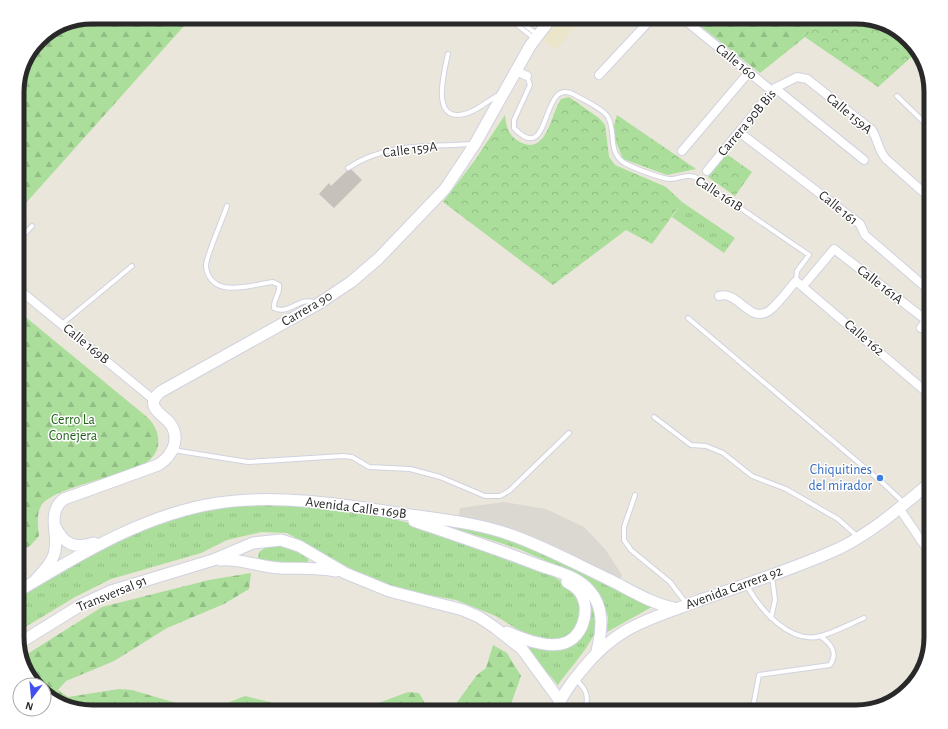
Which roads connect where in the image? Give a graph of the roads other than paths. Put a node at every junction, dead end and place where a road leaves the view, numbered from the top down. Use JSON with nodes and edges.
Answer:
{"nodes":[{"id":1,"x":518,"y":24,"type":"edge"},
{"id":2,"x":522,"y":24,"type":"edge"},
{"id":3,"x":547,"y":24,"type":"edge"},
{"id":4,"x":646,"y":24,"type":"edge"},
{"id":5,"x":690,"y":24,"type":"edge"},
{"id":6,"x":537,"y":37,"type":"junction"},
{"id":7,"x":448,"y":54,"type":"dead end"},
{"id":8,"x":516,"y":70,"type":"junction"},
{"id":9,"x":749,"y":72,"type":"junction"},
{"id":10,"x":599,"y":75,"type":"dead end"},
{"id":11,"x":527,"y":76,"type":"joint"},
{"id":12,"x":790,"y":79,"type":"joint"},
{"id":13,"x":774,"y":90,"type":"junction"},
{"id":14,"x":504,"y":93,"type":"junction"},
{"id":15,"x":897,"y":96,"type":"dead end"},
{"id":16,"x":924,"y":122,"type":"edge"},
{"id":17,"x":739,"y":132,"type":"junction"},
{"id":18,"x":475,"y":144,"type":"junction"},
{"id":19,"x":682,"y":151,"type":"dead end"},
{"id":20,"x":864,"y":160,"type":"dead end"},
{"id":21,"x":348,"y":168,"type":"dead end"},
{"id":22,"x":707,"y":171,"type":"dead end"},
{"id":23,"x":924,"y":193,"type":"edge"},
{"id":24,"x":227,"y":206,"type":"dead end"},
{"id":25,"x":32,"y":226,"type":"dead end"},
{"id":26,"x":24,"y":235,"type":"edge"},
{"id":27,"x":132,"y":266,"type":"dead end"},
{"id":28,"x":800,"y":284,"type":"junction"},
{"id":29,"x":924,"y":286,"type":"edge"},
{"id":30,"x":24,"y":294,"type":"edge"},
{"id":31,"x":719,"y":296,"type":"dead end"},
{"id":32,"x":318,"y":304,"type":"junction"},
{"id":33,"x":924,"y":313,"type":"edge"},
{"id":34,"x":688,"y":318,"type":"dead end"},
{"id":35,"x":924,"y":324,"type":"edge"},
{"id":36,"x":62,"y":325,"type":"junction"},
{"id":37,"x":921,"y":328,"type":"dead end"},
{"id":38,"x":924,"y":390,"type":"edge"},
{"id":39,"x":154,"y":400,"type":"junction"},
{"id":40,"x":654,"y":417,"type":"dead end"},
{"id":41,"x":569,"y":433,"type":"dead end"},
{"id":42,"x":173,"y":450,"type":"junction"},
{"id":43,"x":924,"y":488,"type":"edge"},
{"id":44,"x":635,"y":495,"type":"dead end"},
{"id":45,"x":902,"y":506,"type":"junction"},
{"id":46,"x":383,"y":510,"type":"junction"},
{"id":47,"x":54,"y":524,"type":"junction"},
{"id":48,"x":115,"y":536,"type":"junction"},
{"id":49,"x":859,"y":538,"type":"junction"},
{"id":50,"x":924,"y":543,"type":"edge"},
{"id":51,"x":520,"y":558,"type":"junction"},
{"id":52,"x":213,"y":560,"type":"junction"},
{"id":53,"x":346,"y":573,"type":"junction"},
{"id":54,"x":772,"y":574,"type":"junction"},
{"id":55,"x":34,"y":582,"type":"junction"},
{"id":56,"x":745,"y":584,"type":"junction"},
{"id":57,"x":24,"y":588,"type":"edge"},
{"id":58,"x":682,"y":607,"type":"junction"},
{"id":59,"x":771,"y":618,"type":"junction"},
{"id":60,"x":864,"y":618,"type":"dead end"},
{"id":61,"x":494,"y":627,"type":"junction"},
{"id":62,"x":820,"y":636,"type":"junction"},
{"id":63,"x":24,"y":640,"type":"edge"},
{"id":64,"x":597,"y":651,"type":"junction"},
{"id":65,"x":575,"y":678,"type":"junction"},
{"id":66,"x":560,"y":701,"type":"junction"},
{"id":67,"x":558,"y":705,"type":"edge"},
{"id":68,"x":586,"y":705,"type":"edge"},
{"id":69,"x":753,"y":705,"type":"edge"}],
"edges":[{"from":1,"to":6,"type":"lane"},
{"from":2,"to":6,"type":"lane"},
{"from":3,"to":6,"type":"main road","name":"Carrera 90"},
{"from":4,"to":10,"type":"street"},
{"from":5,"to":9,"type":"street","name":"Calle 160"},
{"from":6,"to":8,"type":"main road","name":"Carrera 90"},
{"from":7,"to":14,"type":"lane"},
{"from":8,"to":11,"type":"street","name":"Calle 161B"},
{"from":8,"to":14,"type":"main road","name":"Carrera 90"},
{"from":9,"to":13,"type":"street","name":"Calle 160"},
{"from":9,"to":19,"type":"street"},
{"from":11,"to":28,"type":"lane","name":"Calle 161B"},
{"from":12,"to":13,"type":"street","name":"Carrera 90B Bis"},
{"from":12,"to":23,"type":"street","name":"Calle 159A"},
{"from":13,"to":17,"type":"street","name":"Carrera 90B Bis"},
{"from":13,"to":20,"type":"street","name":"Calle 160"},
{"from":14,"to":18,"type":"main road","name":"Carrera 90"},
{"from":15,"to":16,"type":"lane"},
{"from":17,"to":22,"type":"street","name":"Carrera 90B Bis"},
{"from":17,"to":29,"type":"street","name":"Calle 161"},
{"from":18,"to":21,"type":"lane","name":"Calle 159A"},
{"from":18,"to":32,"type":"main road","name":"Carrera 90"},
{"from":24,"to":32,"type":"lane"},
{"from":25,"to":26,"type":"lane"},
{"from":27,"to":36,"type":"lane"},
{"from":28,"to":31,"type":"street"},
{"from":28,"to":33,"type":"street","name":"Calle 161A"},
{"from":28,"to":38,"type":"street","name":"Calle 162"},
{"from":30,"to":36,"type":"street","name":"Calle 169B"},
{"from":32,"to":39,"type":"main road","name":"Carrera 90"},
{"from":34,"to":45,"type":"lane"},
{"from":35,"to":37,"type":"street"},
{"from":36,"to":39,"type":"street","name":"Calle 169B"},
{"from":39,"to":42,"type":"main road"},
{"from":40,"to":49,"type":"lane"},
{"from":41,"to":42,"type":"lane"},
{"from":42,"to":47,"type":"main road"},
{"from":43,"to":45,"type":"main road","name":"Avenida Carrera 92"},
{"from":44,"to":58,"type":"lane"},
{"from":45,"to":49,"type":"main road","name":"Avenida Carrera 92"},
{"from":45,"to":50,"type":"street"},
{"from":46,"to":48,"type":"main road","name":"Avenida Calle 169B"},
{"from":46,"to":51,"type":"main road"},
{"from":46,"to":58,"type":"main road","name":"Avenida Calle 169B"},
{"from":47,"to":48,"type":"main road"},
{"from":47,"to":55,"type":"main road"},
{"from":48,"to":55,"type":"main road","name":"Avenida Calle 169B"},
{"from":49,"to":54,"type":"main road","name":"Avenida Carrera 92"},
{"from":51,"to":61,"type":"main road"},
{"from":51,"to":64,"type":"main road"},
{"from":52,"to":53,"type":"main road"},
{"from":52,"to":53,"type":"main road"},
{"from":52,"to":63,"type":"main road","name":"Transversal 91"},
{"from":53,"to":61,"type":"main road"},
{"from":54,"to":56,"type":"main road","name":"Avenida Carrera 92"},
{"from":54,"to":59,"type":"lane"},
{"from":55,"to":57,"type":"main road"},
{"from":56,"to":58,"type":"main road","name":"Avenida Carrera 92"},
{"from":56,"to":59,"type":"lane"},
{"from":58,"to":64,"type":"main road","name":"Avenida Carrera 92"},
{"from":59,"to":62,"type":"lane"},
{"from":60,"to":62,"type":"lane"},
{"from":61,"to":66,"type":"main road"},
{"from":62,"to":69,"type":"lane"},
{"from":64,"to":65,"type":"main road","name":"Avenida Carrera 92"},
{"from":65,"to":66,"type":"main road","name":"Avenida Carrera 92"},
{"from":65,"to":68,"type":"lane"},
{"from":66,"to":67,"type":"main road","name":"Avenida Carrera 92"}]}
